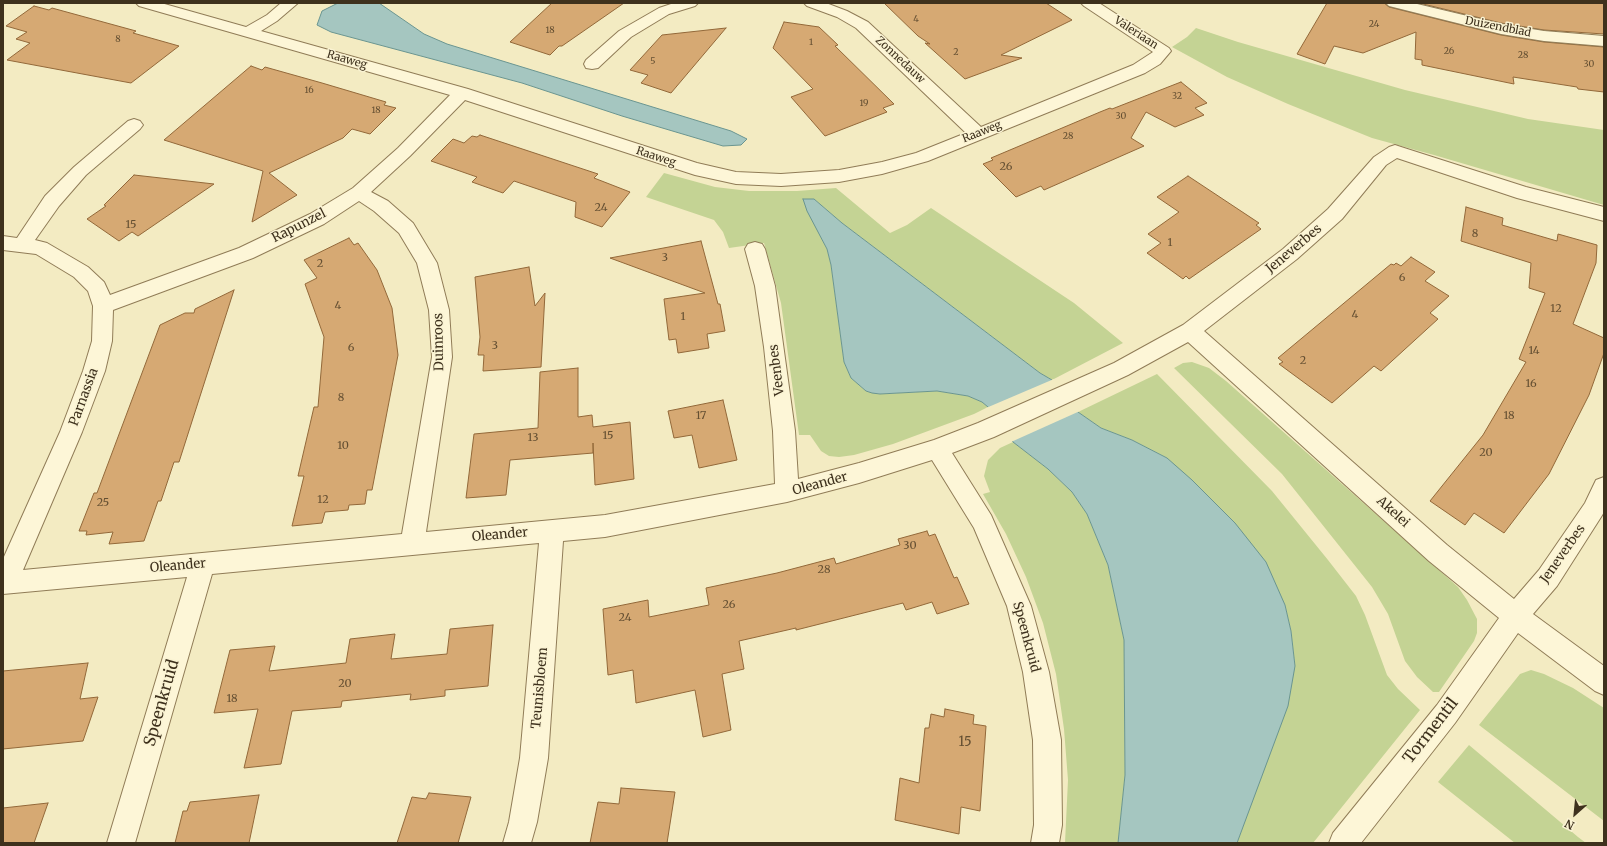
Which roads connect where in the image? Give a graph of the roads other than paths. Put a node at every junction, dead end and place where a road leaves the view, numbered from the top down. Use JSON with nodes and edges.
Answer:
{"nodes":[{"id":1,"x":144,"y":3,"type":"edge"},
{"id":2,"x":290,"y":3,"type":"edge"},
{"id":3,"x":690,"y":3,"type":"edge"},
{"id":4,"x":812,"y":3,"type":"edge"},
{"id":5,"x":1090,"y":3,"type":"edge"},
{"id":6,"x":1394,"y":3,"type":"edge"},
{"id":7,"x":248,"y":32,"type":"junction"},
{"id":8,"x":1604,"y":41,"type":"edge"},
{"id":9,"x":1163,"y":51,"type":"joint"},
{"id":10,"x":592,"y":64,"type":"dead end"},
{"id":11,"x":462,"y":93,"type":"junction"},
{"id":12,"x":134,"y":125,"type":"dead end"},
{"id":13,"x":978,"y":134,"type":"junction"},
{"id":14,"x":359,"y":194,"type":"junction"},
{"id":15,"x":1604,"y":214,"type":"edge"},
{"id":16,"x":12,"y":244,"type":"edge"},
{"id":17,"x":754,"y":249,"type":"dead end"},
{"id":18,"x":103,"y":306,"type":"junction"},
{"id":19,"x":1190,"y":331,"type":"junction"},
{"id":20,"x":986,"y":430,"type":"joint"},
{"id":21,"x":937,"y":449,"type":"junction"},
{"id":22,"x":1604,"y":487,"type":"edge"},
{"id":23,"x":787,"y":492,"type":"junction"},
{"id":24,"x":552,"y":531,"type":"junction"},
{"id":25,"x":412,"y":544,"type":"junction"},
{"id":26,"x":203,"y":564,"type":"junction"},
{"id":27,"x":4,"y":583,"type":"edge"},
{"id":28,"x":1514,"y":616,"type":"junction"},
{"id":29,"x":1604,"y":682,"type":"edge"},
{"id":30,"x":121,"y":843,"type":"edge"},
{"id":31,"x":517,"y":843,"type":"edge"},
{"id":32,"x":1045,"y":843,"type":"edge"},
{"id":33,"x":1343,"y":843,"type":"edge"}],
"edges":[{"from":1,"to":7,"type":"street","name":"Raaweg"},
{"from":2,"to":7,"type":"street"},
{"from":3,"to":10,"type":"street"},
{"from":4,"to":13,"type":"street","name":"Zonnedauw"},
{"from":5,"to":9,"type":"street","name":"Valeriaan"},
{"from":6,"to":8,"type":"street","name":"Duizendblad"},
{"from":7,"to":11,"type":"street","name":"Raaweg"},
{"from":9,"to":13,"type":"street","name":"Raaweg"},
{"from":11,"to":13,"type":"street","name":"Raaweg"},
{"from":11,"to":14,"type":"street","name":"Rapunzel"},
{"from":12,"to":16,"type":"street","name":"Parnassia"},
{"from":14,"to":18,"type":"street","name":"Rapunzel"},
{"from":14,"to":25,"type":"street","name":"Duinroos"},
{"from":15,"to":19,"type":"street","name":"Jeneverbes"},
{"from":16,"to":18,"type":"street","name":"Parnassia"},
{"from":17,"to":23,"type":"street","name":"Veenbes"},
{"from":18,"to":27,"type":"street","name":"Parnassia"},
{"from":19,"to":20,"type":"street","name":"Jeneverbes"},
{"from":19,"to":28,"type":"street","name":"Akelei"},
{"from":20,"to":21,"type":"street","name":"Oleander"},
{"from":21,"to":23,"type":"street","name":"Oleander"},
{"from":21,"to":32,"type":"street","name":"Speenkruid"},
{"from":22,"to":28,"type":"street","name":"Jeneverbes"},
{"from":23,"to":24,"type":"street","name":"Oleander"},
{"from":24,"to":25,"type":"street","name":"Oleander"},
{"from":24,"to":31,"type":"street","name":"Teunisbloem"},
{"from":25,"to":26,"type":"street","name":"Oleander"},
{"from":26,"to":27,"type":"street","name":"Oleander"},
{"from":26,"to":30,"type":"street","name":"Speenkruid"},
{"from":28,"to":29,"type":"street","name":"Akelei"},
{"from":28,"to":33,"type":"street","name":"Tormentil"}]}
